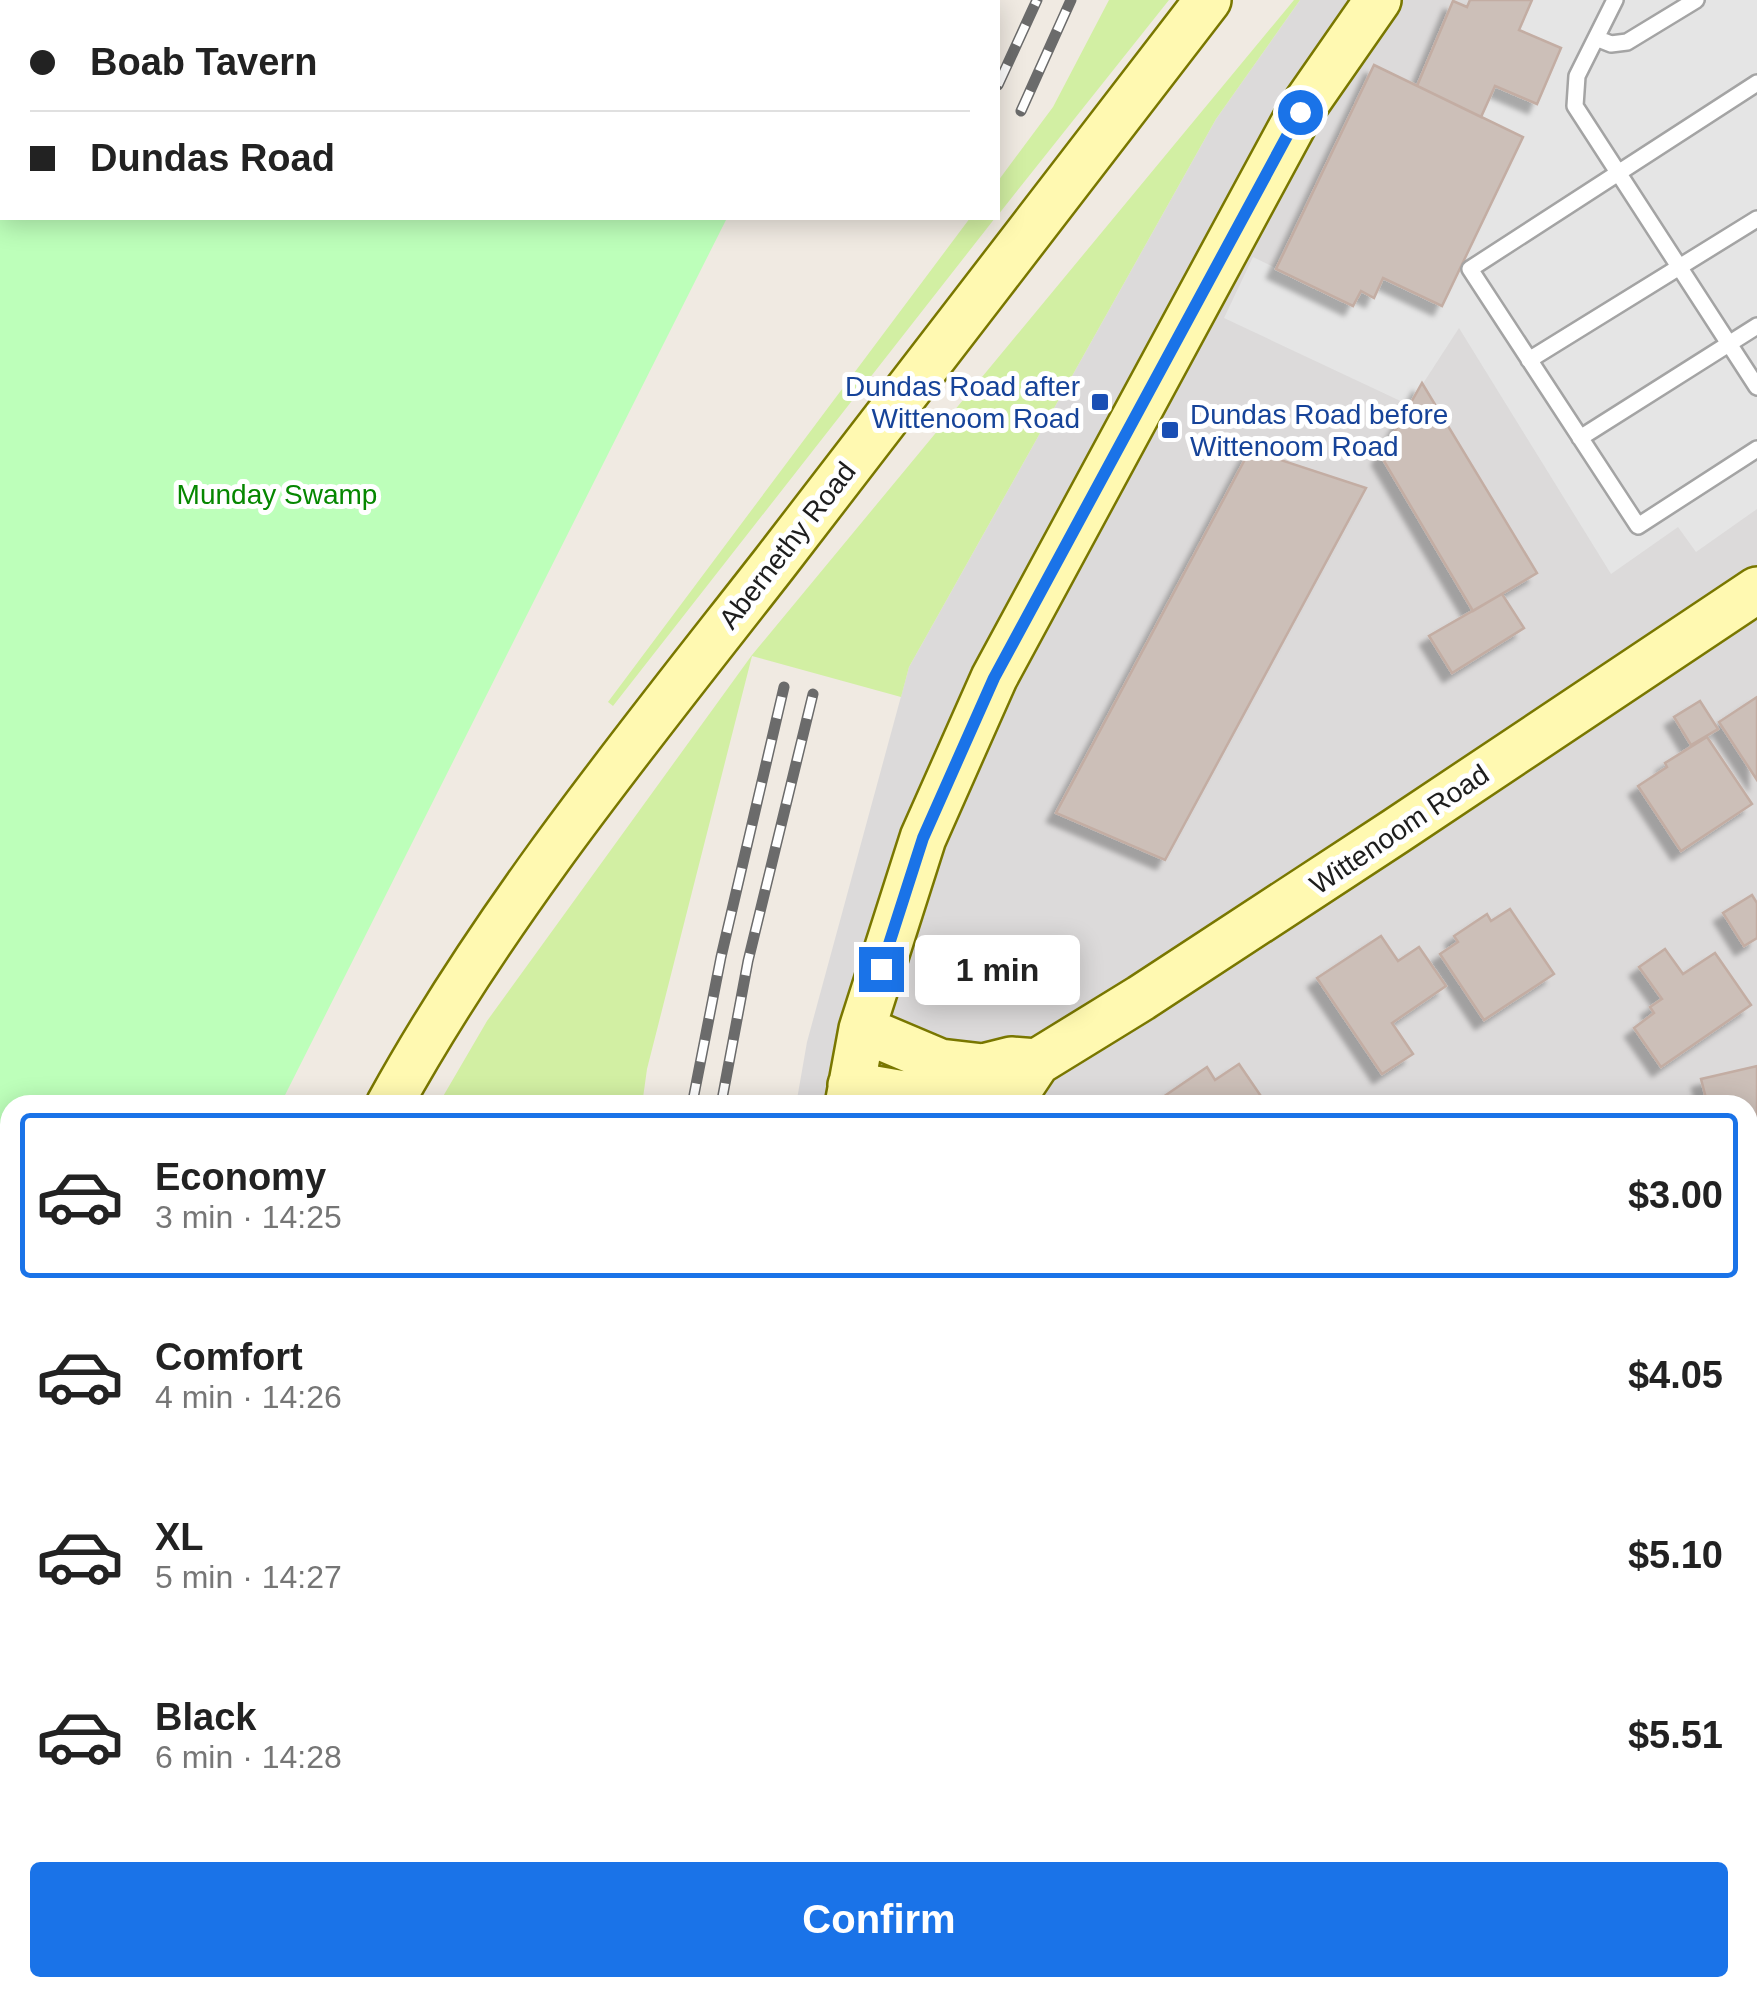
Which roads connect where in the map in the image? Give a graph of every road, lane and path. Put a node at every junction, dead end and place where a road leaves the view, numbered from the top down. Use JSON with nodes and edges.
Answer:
{"nodes":[{"id":1,"x":1208,"y":0,"type":"edge"},
{"id":2,"x":1378,"y":0,"type":"edge"},
{"id":3,"x":1616,"y":0,"type":"edge"},
{"id":4,"x":1696,"y":0,"type":"edge"},
{"id":5,"x":1596,"y":38,"type":"junction"},
{"id":6,"x":1757,"y":83,"type":"edge"},
{"id":7,"x":1617,"y":174,"type":"junction"},
{"id":8,"x":1757,"y":219,"type":"edge"},
{"id":9,"x":1678,"y":268,"type":"junction"},
{"id":10,"x":1757,"y":326,"type":"edge"},
{"id":11,"x":1728,"y":344,"type":"junction"},
{"id":12,"x":1529,"y":360,"type":"junction"},
{"id":13,"x":1757,"y":387,"type":"edge"},
{"id":14,"x":1580,"y":438,"type":"junction"},
{"id":15,"x":1757,"y":449,"type":"edge"},
{"id":16,"x":1757,"y":590,"type":"edge"},
{"id":17,"x":862,"y":1029,"type":"junction"},
{"id":18,"x":1037,"y":1062,"type":"junction"},
{"id":19,"x":394,"y":1095,"type":"edge"},
{"id":20,"x":849,"y":1095,"type":"edge"},
{"id":21,"x":996,"y":1095,"type":"edge"}],
"edges":[{"from":1,"to":19,"type":"main road","name":"Abernethy Road"},
{"from":2,"to":17,"type":"main road"},
{"from":3,"to":5,"type":"lane"},
{"from":4,"to":5,"type":"lane"},
{"from":5,"to":7,"type":"lane"},
{"from":6,"to":7,"type":"lane"},
{"from":7,"to":9,"type":"lane"},
{"from":7,"to":12,"type":"lane"},
{"from":8,"to":9,"type":"lane"},
{"from":9,"to":11,"type":"lane"},
{"from":9,"to":12,"type":"lane"},
{"from":10,"to":11,"type":"lane"},
{"from":11,"to":13,"type":"lane"},
{"from":11,"to":14,"type":"lane"},
{"from":12,"to":14,"type":"lane"},
{"from":14,"to":15,"type":"lane"},
{"from":16,"to":18,"type":"main road","name":"Wittenoom Road"},
{"from":17,"to":18,"type":"main road","name":"Wittenoom Road"},
{"from":17,"to":20,"type":"main road"},
{"from":18,"to":21,"type":"main road","name":"Wittenoom Road"}]}
